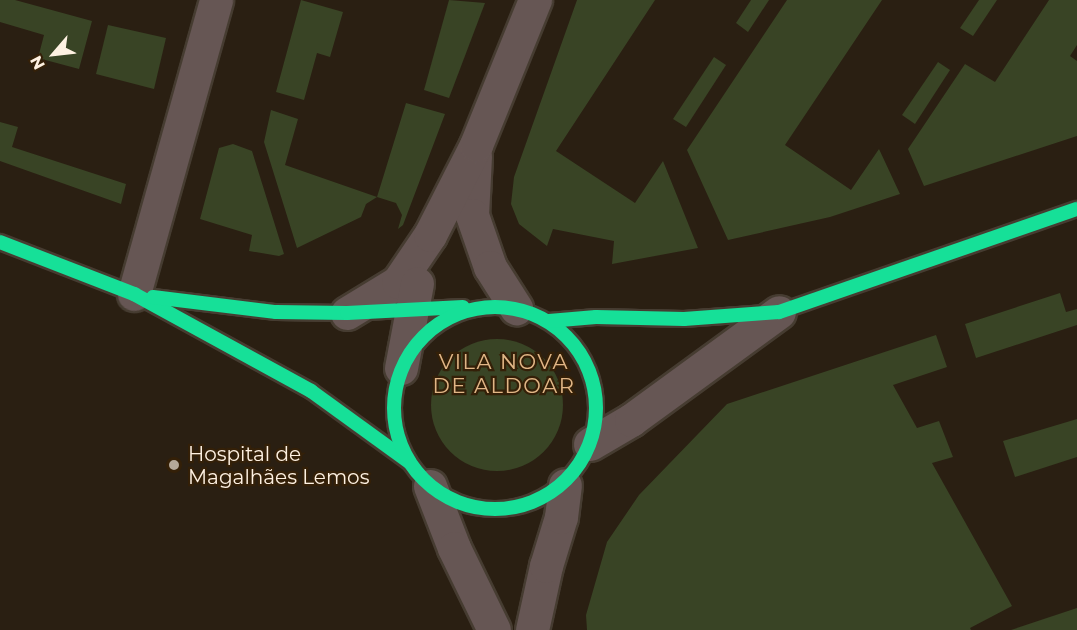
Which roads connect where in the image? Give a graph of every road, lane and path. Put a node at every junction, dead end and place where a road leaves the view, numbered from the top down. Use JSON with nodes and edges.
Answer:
{"nodes":[{"id":1,"x":216,"y":0,"type":"edge"},
{"id":2,"x":535,"y":0,"type":"edge"},
{"id":3,"x":476,"y":145,"type":"junction"},
{"id":4,"x":1077,"y":209,"type":"edge"},
{"id":5,"x":430,"y":235,"type":"junction"},
{"id":6,"x":0,"y":242,"type":"edge"},
{"id":7,"x":134,"y":294,"type":"junction"},
{"id":8,"x":481,"y":306,"type":"junction"},
{"id":9,"x":516,"y":308,"type":"junction"},
{"id":10,"x":411,"y":310,"type":"junction"},
{"id":11,"x":779,"y":312,"type":"junction"},
{"id":12,"x":347,"y":313,"type":"junction"},
{"id":13,"x":549,"y":321,"type":"junction"},
{"id":14,"x":401,"y":368,"type":"junction"},
{"id":15,"x":590,"y":444,"type":"junction"},
{"id":16,"x":409,"y":462,"type":"junction"},
{"id":17,"x":565,"y":485,"type":"junction"},
{"id":18,"x":430,"y":486,"type":"junction"},
{"id":19,"x":494,"y":630,"type":"edge"},
{"id":20,"x":532,"y":630,"type":"edge"}],
"edges":[{"from":1,"to":7,"type":"street"},
{"from":2,"to":3,"type":"street"},
{"from":3,"to":5,"type":"street"},
{"from":3,"to":9,"type":"street"},
{"from":4,"to":11,"type":"street"},
{"from":5,"to":10,"type":"street"},
{"from":5,"to":12,"type":"street"},
{"from":6,"to":7,"type":"street"},
{"from":7,"to":12,"type":"street"},
{"from":7,"to":16,"type":"street"},
{"from":8,"to":9,"type":"street"},
{"from":8,"to":10,"type":"street"},
{"from":8,"to":14,"type":"street"},
{"from":9,"to":13,"type":"street"},
{"from":10,"to":12,"type":"street"},
{"from":10,"to":14,"type":"street"},
{"from":11,"to":13,"type":"street"},
{"from":11,"to":15,"type":"street"},
{"from":13,"to":15,"type":"street"},
{"from":14,"to":16,"type":"street"},
{"from":15,"to":17,"type":"street"},
{"from":16,"to":18,"type":"street"},
{"from":17,"to":18,"type":"street"},
{"from":17,"to":20,"type":"street"},
{"from":18,"to":19,"type":"street"}]}
